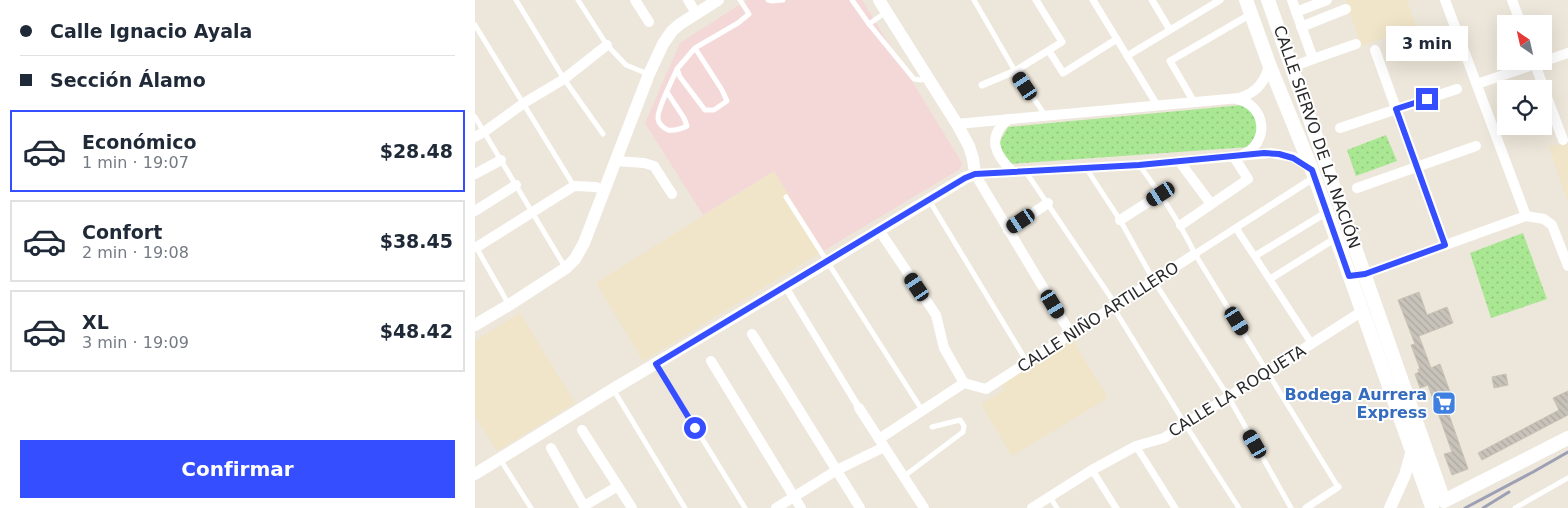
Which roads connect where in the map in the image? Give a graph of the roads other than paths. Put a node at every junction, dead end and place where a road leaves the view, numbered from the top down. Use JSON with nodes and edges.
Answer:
{"nodes":[{"id":1,"x":516,"y":0,"type":"edge"},
{"id":2,"x":578,"y":0,"type":"edge"},
{"id":3,"x":635,"y":0,"type":"edge"},
{"id":4,"x":688,"y":0,"type":"edge"},
{"id":5,"x":718,"y":0,"type":"edge"},
{"id":6,"x":740,"y":0,"type":"edge"},
{"id":7,"x":769,"y":0,"type":"edge"},
{"id":8,"x":783,"y":0,"type":"edge"},
{"id":9,"x":852,"y":0,"type":"edge"},
{"id":10,"x":879,"y":0,"type":"edge"},
{"id":11,"x":974,"y":0,"type":"edge"},
{"id":12,"x":1036,"y":0,"type":"edge"},
{"id":13,"x":1093,"y":0,"type":"edge"},
{"id":14,"x":1152,"y":0,"type":"edge"},
{"id":15,"x":1220,"y":0,"type":"edge"},
{"id":16,"x":1246,"y":0,"type":"edge"},
{"id":17,"x":1268,"y":0,"type":"edge"},
{"id":18,"x":1292,"y":0,"type":"edge"},
{"id":19,"x":1327,"y":0,"type":"edge"},
{"id":20,"x":1445,"y":0,"type":"edge"},
{"id":21,"x":1512,"y":0,"type":"edge"},
{"id":22,"x":1207,"y":3,"type":"edge"},
{"id":23,"x":1346,"y":9,"type":"dead end"},
{"id":24,"x":887,"y":12,"type":"junction"},
{"id":25,"x":1296,"y":12,"type":"junction"},
{"id":26,"x":696,"y":13,"type":"junction"},
{"id":27,"x":1251,"y":14,"type":"junction"},
{"id":28,"x":1518,"y":15,"type":"edge"},
{"id":29,"x":649,"y":22,"type":"dead end"},
{"id":30,"x":869,"y":24,"type":"junction"},
{"id":31,"x":475,"y":25,"type":"edge"},
{"id":32,"x":1301,"y":27,"type":"junction"},
{"id":33,"x":1170,"y":30,"type":"junction"},
{"id":34,"x":1117,"y":39,"type":"junction"},
{"id":35,"x":1356,"y":44,"type":"dead end"},
{"id":36,"x":607,"y":45,"type":"junction"},
{"id":37,"x":695,"y":48,"type":"junction"},
{"id":38,"x":1375,"y":50,"type":"dead end"},
{"id":39,"x":1049,"y":51,"type":"junction"},
{"id":40,"x":1568,"y":54,"type":"edge"},
{"id":41,"x":1127,"y":56,"type":"junction"},
{"id":42,"x":1553,"y":58,"type":"edge"},
{"id":43,"x":1313,"y":59,"type":"junction"},
{"id":44,"x":1269,"y":64,"type":"junction"},
{"id":45,"x":1292,"y":67,"type":"junction"},
{"id":46,"x":677,"y":69,"type":"junction"},
{"id":47,"x":1516,"y":70,"type":"edge"},
{"id":48,"x":1015,"y":71,"type":"junction"},
{"id":49,"x":649,"y":74,"type":"junction"},
{"id":50,"x":927,"y":77,"type":"junction"},
{"id":51,"x":564,"y":79,"type":"junction"},
{"id":52,"x":1477,"y":84,"type":"junction"},
{"id":53,"x":982,"y":86,"type":"dead end"},
{"id":54,"x":1457,"y":89,"type":"dead end"},
{"id":55,"x":667,"y":92,"type":"junction"},
{"id":56,"x":1232,"y":98,"type":"junction"},
{"id":57,"x":1194,"y":102,"type":"junction"},
{"id":58,"x":524,"y":103,"type":"junction"},
{"id":59,"x":1157,"y":105,"type":"junction"},
{"id":60,"x":1396,"y":109,"type":"junction"},
{"id":61,"x":1552,"y":110,"type":"edge"},
{"id":62,"x":1045,"y":116,"type":"junction"},
{"id":63,"x":475,"y":117,"type":"edge"},
{"id":64,"x":1009,"y":119,"type":"junction"},
{"id":65,"x":957,"y":124,"type":"junction"},
{"id":66,"x":1340,"y":128,"type":"dead end"},
{"id":67,"x":479,"y":134,"type":"edge"},
{"id":68,"x":603,"y":134,"type":"dead end"},
{"id":69,"x":1563,"y":140,"type":"dead end"},
{"id":70,"x":1477,"y":146,"type":"dead end"},
{"id":71,"x":1234,"y":157,"type":"junction"},
{"id":72,"x":501,"y":160,"type":"junction"},
{"id":73,"x":616,"y":161,"type":"junction"},
{"id":74,"x":1179,"y":161,"type":"junction"},
{"id":75,"x":1139,"y":165,"type":"junction"},
{"id":76,"x":1086,"y":167,"type":"junction"},
{"id":77,"x":1417,"y":167,"type":"junction"},
{"id":78,"x":1013,"y":172,"type":"junction"},
{"id":79,"x":1026,"y":172,"type":"junction"},
{"id":80,"x":475,"y":174,"type":"edge"},
{"id":81,"x":975,"y":174,"type":"junction"},
{"id":82,"x":1313,"y":174,"type":"junction"},
{"id":83,"x":516,"y":185,"type":"junction"},
{"id":84,"x":574,"y":186,"type":"junction"},
{"id":85,"x":1357,"y":188,"type":"dead end"},
{"id":86,"x":605,"y":191,"type":"junction"},
{"id":87,"x":672,"y":194,"type":"dead end"},
{"id":88,"x":1161,"y":194,"type":"junction"},
{"id":89,"x":786,"y":197,"type":"dead end"},
{"id":90,"x":929,"y":200,"type":"junction"},
{"id":91,"x":1048,"y":203,"type":"junction"},
{"id":92,"x":1211,"y":204,"type":"junction"},
{"id":93,"x":475,"y":211,"type":"edge"},
{"id":94,"x":532,"y":211,"type":"junction"},
{"id":95,"x":1327,"y":212,"type":"junction"},
{"id":96,"x":1526,"y":216,"type":"junction"},
{"id":97,"x":1120,"y":220,"type":"junction"},
{"id":98,"x":1181,"y":225,"type":"junction"},
{"id":99,"x":1236,"y":228,"type":"junction"},
{"id":100,"x":879,"y":230,"type":"junction"},
{"id":101,"x":1008,"y":230,"type":"junction"},
{"id":102,"x":1336,"y":238,"type":"junction"},
{"id":103,"x":1445,"y":245,"type":"junction"},
{"id":104,"x":476,"y":246,"type":"edge"},
{"id":105,"x":1195,"y":254,"type":"junction"},
{"id":106,"x":1255,"y":256,"type":"junction"},
{"id":107,"x":827,"y":262,"type":"junction"},
{"id":108,"x":1568,"y":266,"type":"edge"},
{"id":109,"x":566,"y":268,"type":"junction"},
{"id":110,"x":1365,"y":274,"type":"junction"},
{"id":111,"x":1349,"y":276,"type":"junction"},
{"id":112,"x":1270,"y":279,"type":"junction"},
{"id":113,"x":1154,"y":281,"type":"junction"},
{"id":114,"x":785,"y":286,"type":"junction"},
{"id":115,"x":509,"y":305,"type":"junction"},
{"id":116,"x":1114,"y":306,"type":"junction"},
{"id":117,"x":1361,"y":312,"type":"junction"},
{"id":118,"x":475,"y":325,"type":"edge"},
{"id":119,"x":752,"y":334,"type":"dead end"},
{"id":120,"x":1071,"y":334,"type":"junction"},
{"id":121,"x":1312,"y":344,"type":"junction"},
{"id":122,"x":711,"y":361,"type":"dead end"},
{"id":123,"x":1027,"y":362,"type":"junction"},
{"id":124,"x":656,"y":364,"type":"junction"},
{"id":125,"x":1268,"y":371,"type":"junction"},
{"id":126,"x":964,"y":383,"type":"junction"},
{"id":127,"x":613,"y":389,"type":"junction"},
{"id":128,"x":1228,"y":396,"type":"junction"},
{"id":129,"x":859,"y":408,"type":"joint"},
{"id":130,"x":922,"y":410,"type":"junction"},
{"id":131,"x":1185,"y":424,"type":"junction"},
{"id":132,"x":933,"y":427,"type":"dead end"},
{"id":133,"x":582,"y":430,"type":"dead end"},
{"id":134,"x":1568,"y":438,"type":"edge"},
{"id":135,"x":882,"y":443,"type":"junction"},
{"id":136,"x":1136,"y":446,"type":"junction"},
{"id":137,"x":551,"y":448,"type":"dead end"},
{"id":138,"x":1412,"y":450,"type":"junction"},
{"id":139,"x":500,"y":459,"type":"junction"},
{"id":140,"x":837,"y":470,"type":"junction"},
{"id":141,"x":1092,"y":470,"type":"junction"},
{"id":142,"x":475,"y":474,"type":"edge"},
{"id":143,"x":903,"y":477,"type":"junction"},
{"id":144,"x":1568,"y":478,"type":"edge"},
{"id":145,"x":618,"y":486,"type":"junction"},
{"id":146,"x":1339,"y":487,"type":"joint"},
{"id":147,"x":794,"y":496,"type":"junction"},
{"id":148,"x":1050,"y":496,"type":"junction"},
{"id":149,"x":1435,"y":505,"type":"edge"},
{"id":150,"x":585,"y":507,"type":"edge"},
{"id":151,"x":531,"y":508,"type":"edge"},
{"id":152,"x":632,"y":508,"type":"edge"},
{"id":153,"x":685,"y":508,"type":"edge"},
{"id":154,"x":745,"y":508,"type":"edge"},
{"id":155,"x":776,"y":508,"type":"edge"},
{"id":156,"x":801,"y":508,"type":"edge"},
{"id":157,"x":860,"y":508,"type":"edge"},
{"id":158,"x":924,"y":508,"type":"edge"},
{"id":159,"x":1032,"y":508,"type":"edge"},
{"id":160,"x":1057,"y":508,"type":"edge"},
{"id":161,"x":1116,"y":508,"type":"edge"},
{"id":162,"x":1175,"y":508,"type":"edge"},
{"id":163,"x":1239,"y":508,"type":"edge"},
{"id":164,"x":1291,"y":508,"type":"edge"},
{"id":165,"x":1306,"y":508,"type":"edge"},
{"id":166,"x":1390,"y":508,"type":"edge"},
{"id":167,"x":1515,"y":508,"type":"edge"}],
"edges":[{"from":1,"to":51,"type":"lane"},
{"from":2,"to":36,"type":"lane"},
{"from":3,"to":29,"type":"street"},
{"from":4,"to":26,"type":"street"},
{"from":5,"to":26,"type":"street"},
{"from":6,"to":37,"type":"lane"},
{"from":7,"to":8,"type":"lane"},
{"from":9,"to":30,"type":"lane"},
{"from":10,"to":24,"type":"street"},
{"from":11,"to":48,"type":"lane"},
{"from":12,"to":39,"type":"street"},
{"from":13,"to":34,"type":"street"},
{"from":14,"to":33,"type":"street"},
{"from":15,"to":22,"type":"street"},
{"from":16,"to":27,"type":"main road","name":"CALLE SIERVO DE LA NACIÓN"},
{"from":17,"to":45,"type":"main road","name":"CALLE SIERVO DE LA NACIÓN"},
{"from":18,"to":25,"type":"street"},
{"from":19,"to":25,"type":"street"},
{"from":20,"to":52,"type":"street"},
{"from":21,"to":28,"type":"street"},
{"from":22,"to":33,"type":"street"},
{"from":23,"to":32,"type":"street"},
{"from":24,"to":30,"type":"lane"},
{"from":24,"to":50,"type":"street"},
{"from":25,"to":32,"type":"street"},
{"from":26,"to":49,"type":"street"},
{"from":27,"to":44,"type":"main road","name":"CALLE SIERVO DE LA NACIÓN"},
{"from":27,"to":57,"type":"street"},
{"from":30,"to":50,"type":"lane"},
{"from":31,"to":58,"type":"lane"},
{"from":32,"to":43,"type":"street"},
{"from":33,"to":41,"type":"street"},
{"from":34,"to":39,"type":"street"},
{"from":34,"to":41,"type":"street"},
{"from":35,"to":43,"type":"street"},
{"from":36,"to":49,"type":"lane"},
{"from":36,"to":51,"type":"street"},
{"from":37,"to":46,"type":"lane"},
{"from":37,"to":46,"type":"lane"},
{"from":38,"to":60,"type":"street"},
{"from":39,"to":48,"type":"street"},
{"from":40,"to":42,"type":"street"},
{"from":41,"to":59,"type":"street"},
{"from":43,"to":45,"type":"street"},
{"from":44,"to":56,"type":"street"},
{"from":44,"to":82,"type":"main road","name":"CALLE SIERVO DE LA NACIÓN"},
{"from":45,"to":110,"type":"main road","name":"CALLE SIERVO DE LA NACIÓN"},
{"from":46,"to":55,"type":"lane"},
{"from":47,"to":52,"type":"street"},
{"from":48,"to":53,"type":"street"},
{"from":48,"to":62,"type":"lane"},
{"from":49,"to":73,"type":"street"},
{"from":50,"to":65,"type":"street"},
{"from":51,"to":58,"type":"street"},
{"from":51,"to":68,"type":"lane"},
{"from":52,"to":96,"type":"street"},
{"from":54,"to":60,"type":"street"},
{"from":55,"to":55,"type":"lane"},
{"from":56,"to":57,"type":"street"},
{"from":56,"to":71,"type":"street"},
{"from":57,"to":59,"type":"street"},
{"from":58,"to":67,"type":"street"},
{"from":58,"to":84,"type":"lane"},
{"from":59,"to":62,"type":"street"},
{"from":60,"to":66,"type":"street"},
{"from":60,"to":77,"type":"street"},
{"from":61,"to":69,"type":"street"},
{"from":62,"to":64,"type":"street"},
{"from":63,"to":67,"type":"lane"},
{"from":64,"to":65,"type":"street"},
{"from":64,"to":78,"type":"street"},
{"from":65,"to":81,"type":"street"},
{"from":67,"to":72,"type":"lane"},
{"from":70,"to":77,"type":"street"},
{"from":71,"to":74,"type":"street"},
{"from":71,"to":82,"type":"street"},
{"from":71,"to":92,"type":"street"},
{"from":72,"to":80,"type":"street"},
{"from":72,"to":83,"type":"lane"},
{"from":73,"to":86,"type":"street"},
{"from":73,"to":87,"type":"street"},
{"from":74,"to":75,"type":"street"},
{"from":74,"to":92,"type":"street"},
{"from":75,"to":76,"type":"street"},
{"from":75,"to":88,"type":"lane"},
{"from":76,"to":79,"type":"street"},
{"from":76,"to":97,"type":"lane"},
{"from":77,"to":85,"type":"street"},
{"from":77,"to":103,"type":"street"},
{"from":78,"to":79,"type":"street"},
{"from":78,"to":81,"type":"street"},
{"from":79,"to":91,"type":"lane"},
{"from":81,"to":90,"type":"street"},
{"from":81,"to":101,"type":"street"},
{"from":82,"to":95,"type":"main road","name":"CALLE SIERVO DE LA NACIÓN"},
{"from":82,"to":99,"type":"street","name":"CALLE NIÑO ARTILLERO"},
{"from":83,"to":93,"type":"street"},
{"from":83,"to":94,"type":"lane"},
{"from":84,"to":86,"type":"street"},
{"from":84,"to":94,"type":"street"},
{"from":86,"to":109,"type":"street"},
{"from":88,"to":97,"type":"street"},
{"from":88,"to":98,"type":"lane"},
{"from":89,"to":107,"type":"lane"},
{"from":90,"to":100,"type":"street"},
{"from":90,"to":123,"type":"lane"},
{"from":91,"to":101,"type":"street"},
{"from":91,"to":116,"type":"lane"},
{"from":92,"to":98,"type":"street"},
{"from":94,"to":104,"type":"street"},
{"from":94,"to":109,"type":"lane"},
{"from":95,"to":102,"type":"main road","name":"CALLE SIERVO DE LA NACIÓN"},
{"from":95,"to":106,"type":"street"},
{"from":96,"to":103,"type":"street"},
{"from":96,"to":108,"type":"street"},
{"from":97,"to":113,"type":"lane"},
{"from":98,"to":105,"type":"lane"},
{"from":99,"to":105,"type":"street","name":"CALLE NIÑO ARTILLERO"},
{"from":99,"to":106,"type":"street"},
{"from":100,"to":107,"type":"street"},
{"from":100,"to":126,"type":"street"},
{"from":101,"to":120,"type":"street"},
{"from":102,"to":111,"type":"main road","name":"CALLE SIERVO DE LA NACIÓN"},
{"from":102,"to":112,"type":"street"},
{"from":103,"to":110,"type":"street"},
{"from":104,"to":115,"type":"lane"},
{"from":105,"to":113,"type":"street","name":"CALLE NIÑO ARTILLERO"},
{"from":105,"to":125,"type":"lane"},
{"from":106,"to":112,"type":"street"},
{"from":107,"to":114,"type":"street"},
{"from":107,"to":130,"type":"lane"},
{"from":109,"to":115,"type":"street"},
{"from":110,"to":111,"type":"street"},
{"from":110,"to":149,"type":"main road","name":"CALLE SIERVO DE LA NACIÓN"},
{"from":111,"to":117,"type":"main road","name":"CALLE SIERVO DE LA NACIÓN"},
{"from":112,"to":121,"type":"street"},
{"from":113,"to":116,"type":"street","name":"CALLE NIÑO ARTILLERO"},
{"from":113,"to":128,"type":"lane"},
{"from":114,"to":124,"type":"street"},
{"from":114,"to":129,"type":"street"},
{"from":115,"to":118,"type":"street"},
{"from":116,"to":120,"type":"street","name":"CALLE NIÑO ARTILLERO"},
{"from":116,"to":131,"type":"lane"},
{"from":117,"to":121,"type":"street","name":"CALLE LA ROQUETA"},
{"from":117,"to":138,"type":"main road","name":"CALLE SIERVO DE LA NACIÓN"},
{"from":119,"to":140,"type":"street"},
{"from":120,"to":123,"type":"street","name":"CALLE NIÑO ARTILLERO"},
{"from":121,"to":125,"type":"street","name":"CALLE LA ROQUETA"},
{"from":122,"to":147,"type":"street"},
{"from":123,"to":126,"type":"street","name":"CALLE NIÑO ARTILLERO"},
{"from":124,"to":127,"type":"street"},
{"from":124,"to":154,"type":"lane"},
{"from":125,"to":128,"type":"street","name":"CALLE LA ROQUETA"},
{"from":125,"to":146,"type":"lane"},
{"from":126,"to":130,"type":"street"},
{"from":127,"to":139,"type":"street"},
{"from":127,"to":153,"type":"lane"},
{"from":128,"to":131,"type":"street","name":"CALLE LA ROQUETA"},
{"from":128,"to":164,"type":"lane"},
{"from":129,"to":135,"type":"street"},
{"from":130,"to":135,"type":"street"},
{"from":131,"to":136,"type":"street","name":"CALLE LA ROQUETA"},
{"from":131,"to":163,"type":"lane"},
{"from":132,"to":143,"type":"lane"},
{"from":133,"to":145,"type":"street"},
{"from":134,"to":149,"type":"main road"},
{"from":135,"to":140,"type":"street"},
{"from":135,"to":143,"type":"street"},
{"from":136,"to":141,"type":"street","name":"CALLE LA ROQUETA"},
{"from":136,"to":162,"type":"street"},
{"from":137,"to":150,"type":"street"},
{"from":138,"to":149,"type":"main road","name":"CALLE SIERVO DE LA NACIÓN"},
{"from":138,"to":166,"type":"street"},
{"from":139,"to":142,"type":"street"},
{"from":139,"to":151,"type":"lane"},
{"from":140,"to":147,"type":"street"},
{"from":140,"to":157,"type":"street"},
{"from":141,"to":148,"type":"street","name":"CALLE LA ROQUETA"},
{"from":141,"to":161,"type":"street"},
{"from":143,"to":158,"type":"street"},
{"from":144,"to":167,"type":"lane"},
{"from":145,"to":150,"type":"street"},
{"from":145,"to":152,"type":"street"},
{"from":146,"to":165,"type":"street"},
{"from":147,"to":155,"type":"street"},
{"from":147,"to":156,"type":"street"},
{"from":148,"to":159,"type":"street","name":"CALLE LA ROQUETA"},
{"from":148,"to":160,"type":"lane"}]}
